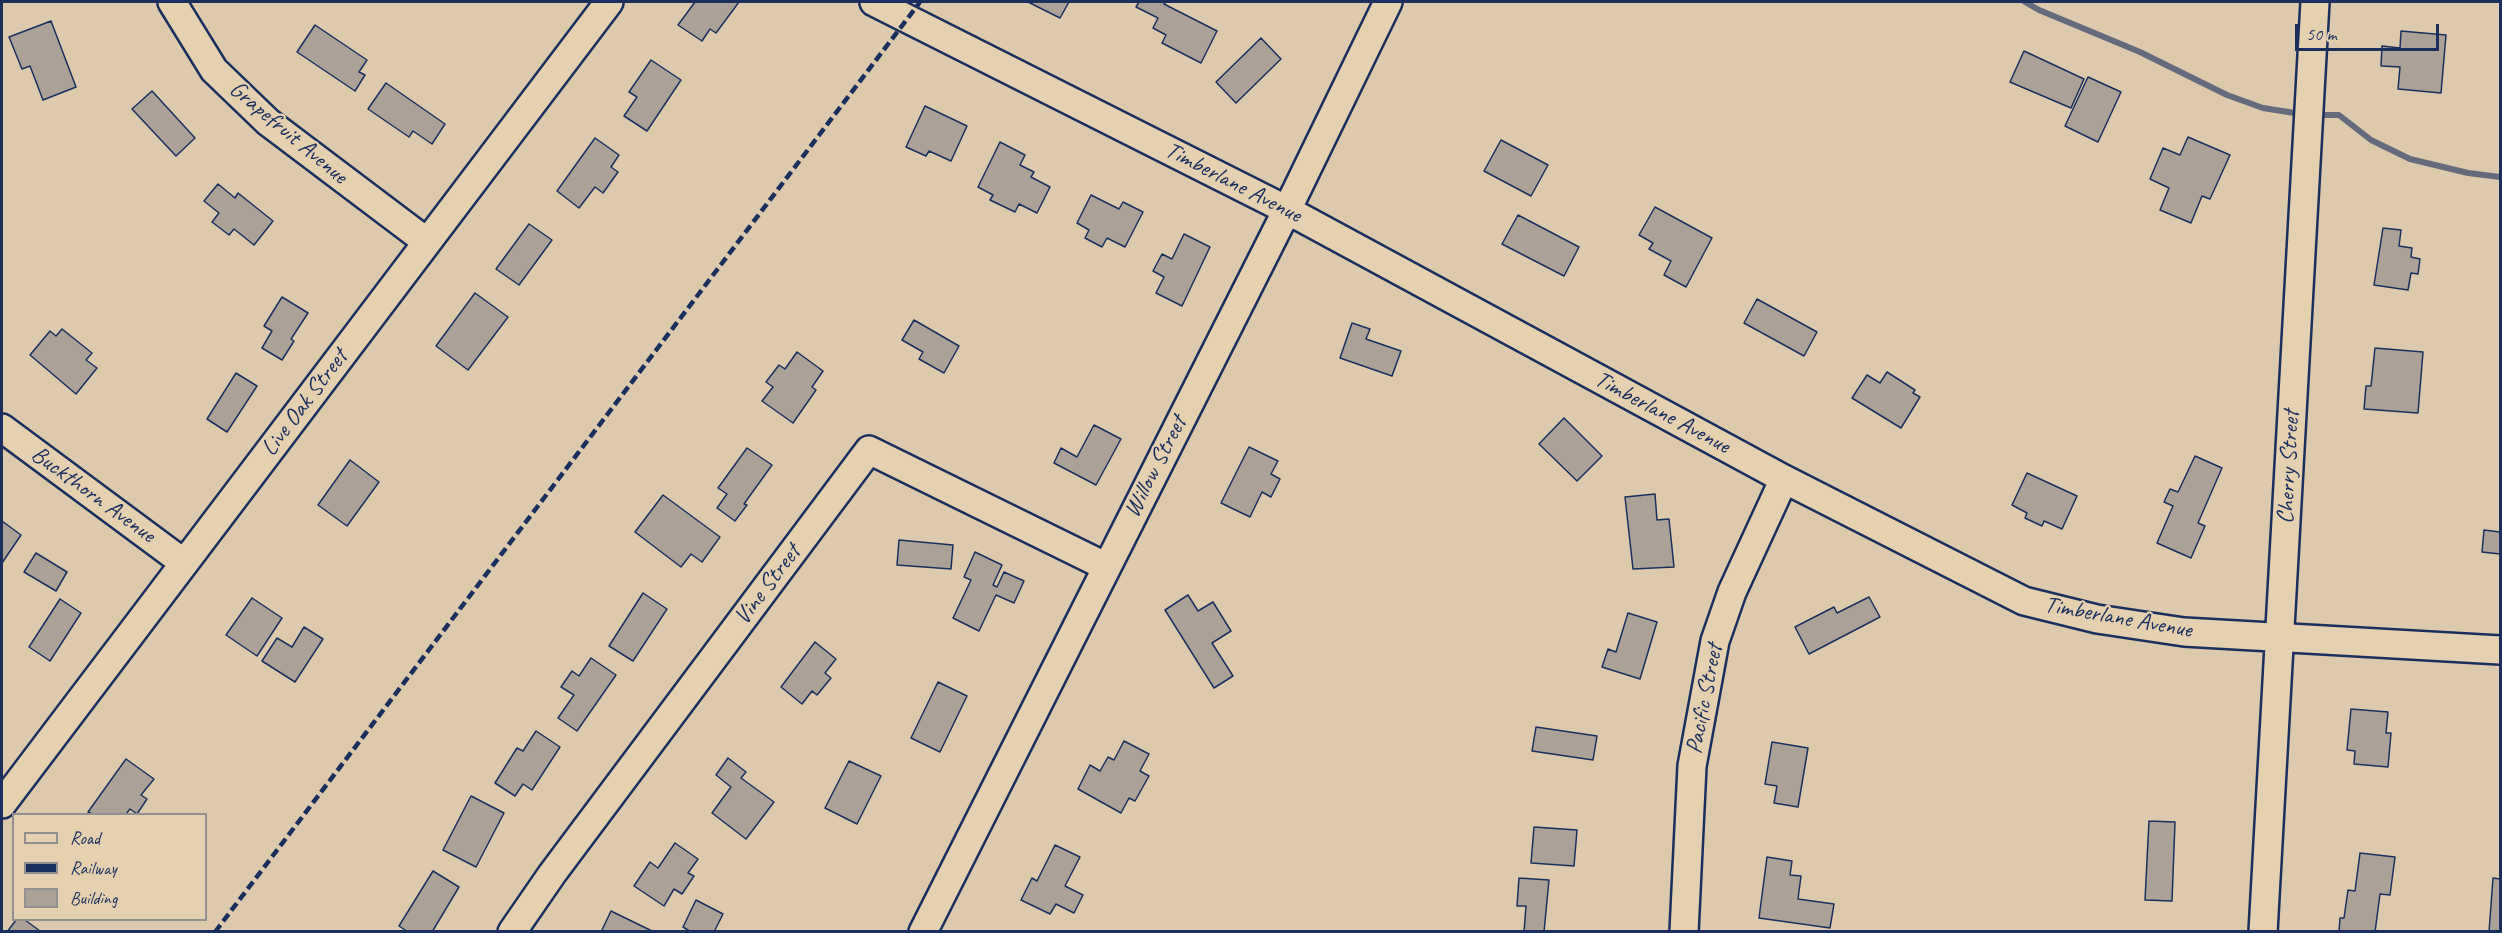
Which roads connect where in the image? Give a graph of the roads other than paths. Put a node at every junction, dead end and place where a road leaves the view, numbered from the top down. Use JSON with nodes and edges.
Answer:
{"nodes":[{"id":1,"x":172,"y":2,"type":"edge"},
{"id":2,"x":609,"y":2,"type":"edge"},
{"id":3,"x":874,"y":2,"type":"edge"},
{"id":4,"x":1388,"y":2,"type":"edge"},
{"id":5,"x":2315,"y":2,"type":"edge"},
{"id":6,"x":1287,"y":210,"type":"junction"},
{"id":7,"x":427,"y":242,"type":"junction"},
{"id":8,"x":2,"y":428,"type":"edge"},
{"id":9,"x":1784,"y":479,"type":"junction"},
{"id":10,"x":184,"y":563,"type":"junction"},
{"id":11,"x":1105,"y":566,"type":"junction"},
{"id":12,"x":2279,"y":638,"type":"junction"},
{"id":13,"x":2500,"y":650,"type":"edge"},
{"id":14,"x":2,"y":804,"type":"edge"},
{"id":15,"x":512,"y":932,"type":"edge"},
{"id":16,"x":923,"y":932,"type":"edge"},
{"id":17,"x":1684,"y":932,"type":"edge"},
{"id":18,"x":2263,"y":932,"type":"edge"}],
"edges":[{"from":1,"to":7,"type":"street","name":"Grapefruit Avenue"},
{"from":2,"to":7,"type":"street","name":"Live Oak Street"},
{"from":3,"to":6,"type":"street","name":"Timberlane Avenue"},
{"from":4,"to":6,"type":"street","name":"Willow Street"},
{"from":5,"to":12,"type":"street","name":"Cherry Street"},
{"from":6,"to":9,"type":"street","name":"Timberlane Avenue"},
{"from":6,"to":11,"type":"street","name":"Willow Street"},
{"from":7,"to":10,"type":"street","name":"Live Oak Street"},
{"from":8,"to":10,"type":"street","name":"Buckthorn Avenue"},
{"from":9,"to":12,"type":"street","name":"Timberlane Avenue"},
{"from":9,"to":17,"type":"street","name":"Pacific Street"},
{"from":10,"to":14,"type":"street","name":"Live Oak Street"},
{"from":11,"to":15,"type":"street","name":"Vine Street"},
{"from":11,"to":16,"type":"street","name":"Willow Street"},
{"from":12,"to":13,"type":"street","name":"Timberlane Avenue"},
{"from":12,"to":18,"type":"street","name":"Cherry Street"}]}
